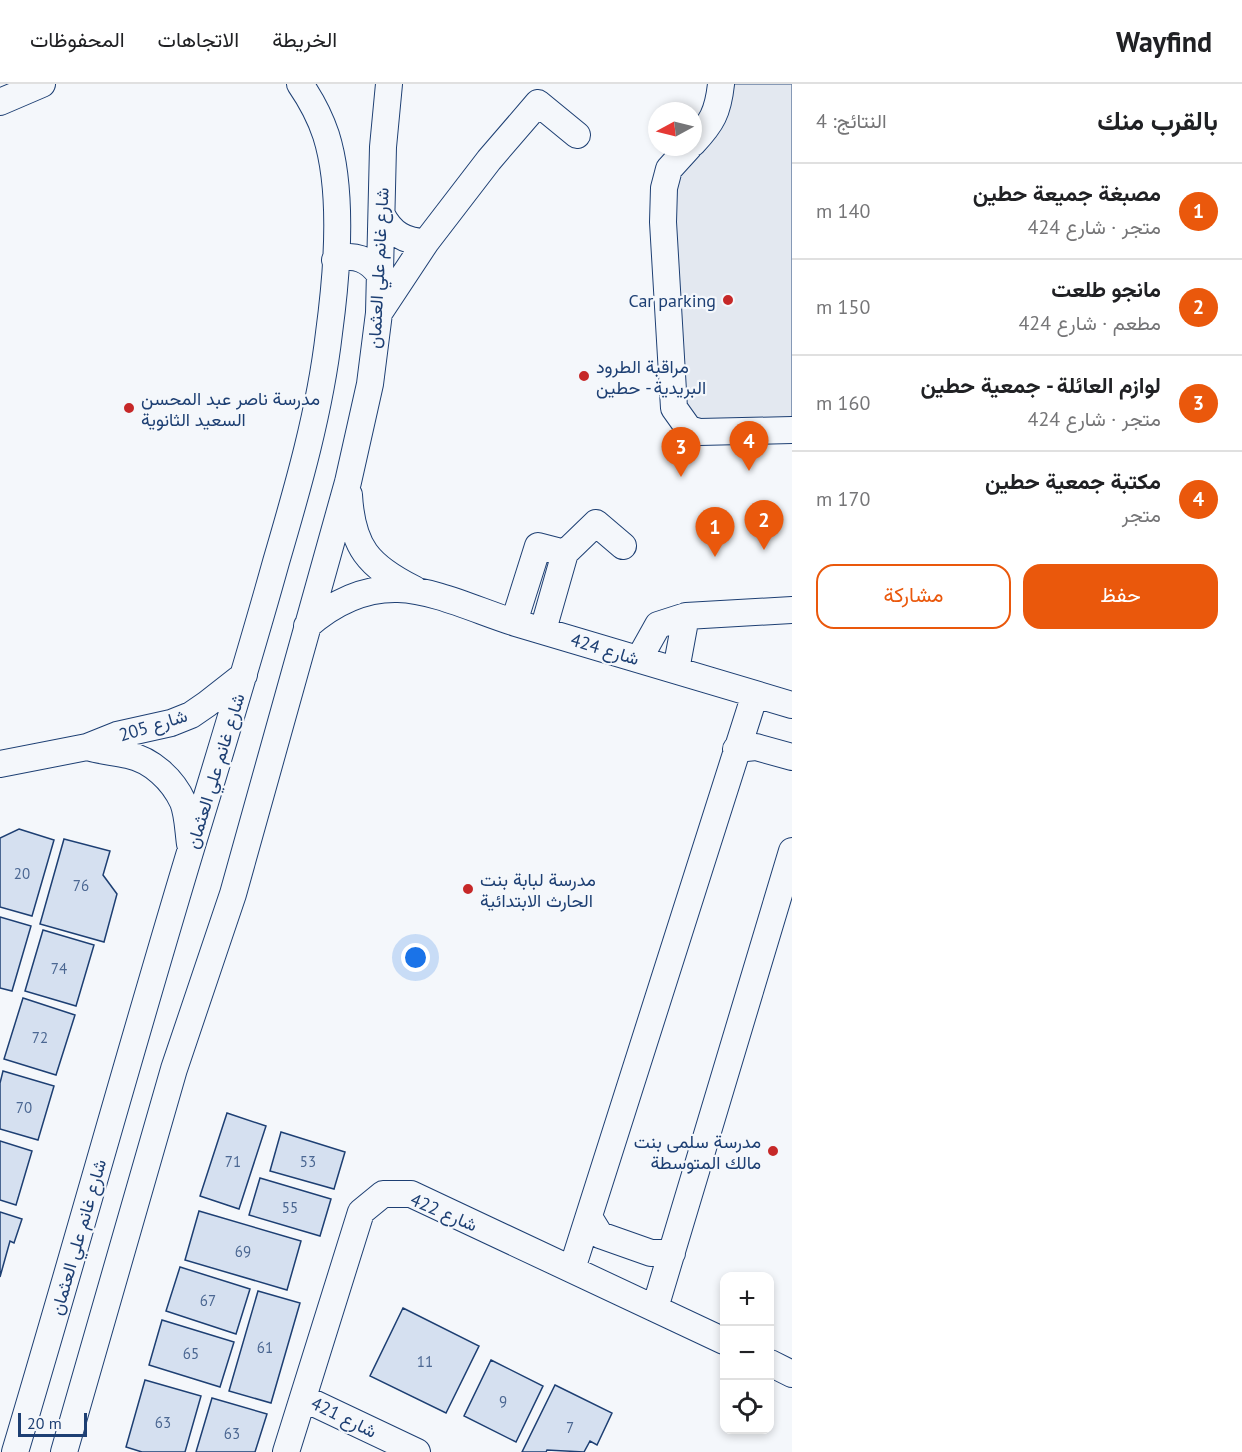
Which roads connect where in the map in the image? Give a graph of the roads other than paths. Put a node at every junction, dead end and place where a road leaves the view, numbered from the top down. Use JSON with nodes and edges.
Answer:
{"nodes":[{"id":1,"x":42,"y":84,"type":"edge"},
{"id":2,"x":300,"y":84,"type":"edge"},
{"id":3,"x":388,"y":84,"type":"edge"},
{"id":4,"x":721,"y":84,"type":"edge"},
{"id":5,"x":0,"y":102,"type":"edge"},
{"id":6,"x":702,"y":133,"type":"edge"},
{"id":7,"x":578,"y":135,"type":"dead end"},
{"id":8,"x":681,"y":156,"type":"edge"},
{"id":9,"x":382,"y":215,"type":"junction"},
{"id":10,"x":426,"y":242,"type":"junction"},
{"id":11,"x":335,"y":260,"type":"junction"},
{"id":12,"x":380,"y":274,"type":"junction"},
{"id":13,"x":379,"y":313,"type":"junction"},
{"id":14,"x":792,"y":430,"type":"edge"},
{"id":15,"x":348,"y":482,"type":"junction"},
{"id":16,"x":623,"y":546,"type":"dead end"},
{"id":17,"x":565,"y":553,"type":"junction"},
{"id":18,"x":419,"y":591,"type":"junction"},
{"id":19,"x":792,"y":610,"type":"edge"},
{"id":20,"x":753,"y":614,"type":"junction"},
{"id":21,"x":686,"y":616,"type":"junction"},
{"id":22,"x":514,"y":622,"type":"junction"},
{"id":23,"x":307,"y":626,"type":"junction"},
{"id":24,"x":792,"y":626,"type":"edge"},
{"id":25,"x":543,"y":630,"type":"junction"},
{"id":26,"x":639,"y":659,"type":"junction"},
{"id":27,"x":676,"y":670,"type":"junction"},
{"id":28,"x":244,"y":675,"type":"junction"},
{"id":29,"x":755,"y":694,"type":"junction"},
{"id":30,"x":792,"y":705,"type":"edge"},
{"id":31,"x":87,"y":747,"type":"junction"},
{"id":32,"x":736,"y":748,"type":"junction"},
{"id":33,"x":792,"y":757,"type":"edge"},
{"id":34,"x":0,"y":765,"type":"edge"},
{"id":35,"x":792,"y":851,"type":"edge"},
{"id":36,"x":190,"y":852,"type":"junction"},
{"id":37,"x":589,"y":1217,"type":"junction"},
{"id":38,"x":672,"y":1253,"type":"junction"},
{"id":39,"x":572,"y":1269,"type":"junction"},
{"id":40,"x":655,"y":1308,"type":"junction"},
{"id":41,"x":720,"y":1339,"type":"edge"},
{"id":42,"x":774,"y":1365,"type":"edge"},
{"id":43,"x":792,"y":1374,"type":"edge"},
{"id":44,"x":303,"y":1398,"type":"junction"},
{"id":45,"x":15,"y":1452,"type":"edge"},
{"id":46,"x":64,"y":1452,"type":"edge"},
{"id":47,"x":286,"y":1452,"type":"edge"},
{"id":48,"x":417,"y":1452,"type":"edge"}],
"edges":[{"from":1,"to":5,"type":"street"},
{"from":2,"to":11,"type":"street","name":"شارع غانم علي العثمان"},
{"from":3,"to":9,"type":"street","name":"شارع غانم علي العثمان"},
{"from":4,"to":6,"type":"street"},
{"from":7,"to":10,"type":"street"},
{"from":8,"to":14,"type":"street"},
{"from":9,"to":10,"type":"street"},
{"from":9,"to":12,"type":"street","name":"شارع غانم علي العثمان"},
{"from":10,"to":13,"type":"street"},
{"from":11,"to":12,"type":"street"},
{"from":11,"to":28,"type":"street","name":"شارع غانم علي العثمان"},
{"from":12,"to":13,"type":"street","name":"شارع غانم علي العثمان"},
{"from":13,"to":15,"type":"street","name":"شارع غانم علي العثمان"},
{"from":15,"to":18,"type":"street","name":"شارع 424"},
{"from":15,"to":23,"type":"street","name":"شارع غانم علي العثمان"},
{"from":16,"to":17,"type":"street"},
{"from":17,"to":22,"type":"street"},
{"from":17,"to":25,"type":"street"},
{"from":18,"to":22,"type":"street","name":"شارع 424"},
{"from":18,"to":23,"type":"street","name":"شارع 424"},
{"from":19,"to":20,"type":"street"},
{"from":20,"to":21,"type":"street"},
{"from":20,"to":24,"type":"street"},
{"from":21,"to":26,"type":"street"},
{"from":21,"to":27,"type":"street"},
{"from":22,"to":25,"type":"street","name":"شارع 424"},
{"from":23,"to":46,"type":"street","name":"شارع غانم علي العثمان"},
{"from":25,"to":26,"type":"street","name":"شارع 424"},
{"from":26,"to":27,"type":"street","name":"شارع 424"},
{"from":27,"to":29,"type":"street","name":"شارع 424"},
{"from":28,"to":31,"type":"street","name":"شارع 205"},
{"from":28,"to":36,"type":"street","name":"شارع غانم علي العثمان"},
{"from":29,"to":30,"type":"street","name":"شارع 424"},
{"from":29,"to":32,"type":"street"},
{"from":31,"to":34,"type":"street","name":"شارع 205"},
{"from":31,"to":36,"type":"street","name":"شارع 205"},
{"from":32,"to":33,"type":"street"},
{"from":32,"to":37,"type":"street"},
{"from":35,"to":38,"type":"street"},
{"from":36,"to":45,"type":"street","name":"شارع غانم علي العثمان"},
{"from":37,"to":38,"type":"street"},
{"from":37,"to":39,"type":"street"},
{"from":38,"to":40,"type":"street"},
{"from":39,"to":40,"type":"street","name":"شارع 422"},
{"from":39,"to":44,"type":"street","name":"شارع 422"},
{"from":40,"to":41,"type":"street","name":"شارع 422"},
{"from":42,"to":43,"type":"street"},
{"from":44,"to":47,"type":"street","name":"شارع 422"},
{"from":44,"to":48,"type":"street","name":"شارع 421"}]}
